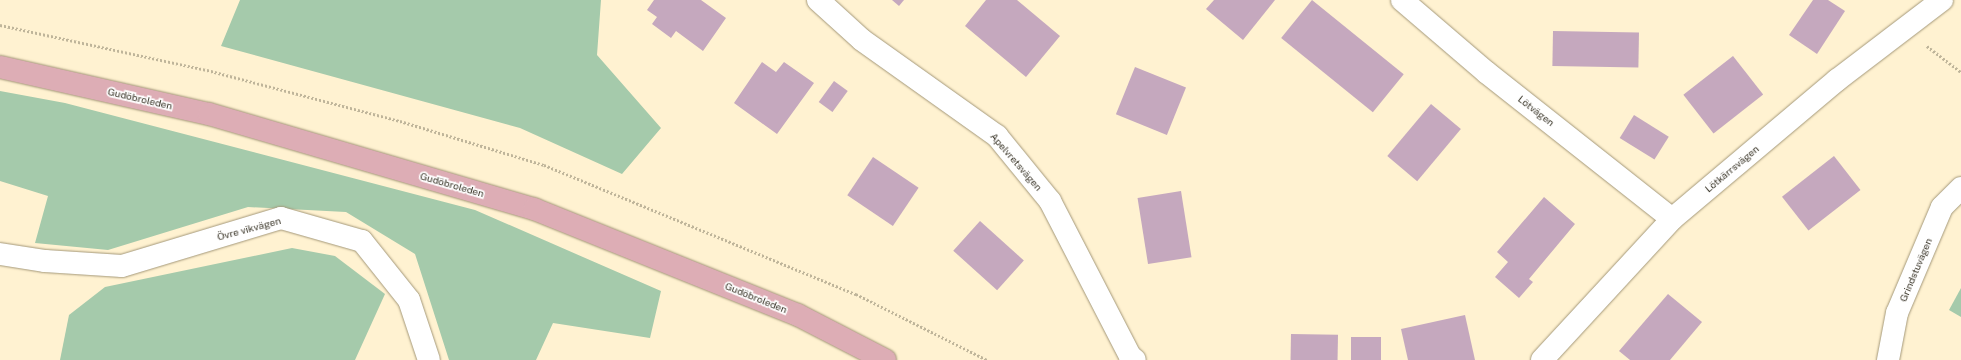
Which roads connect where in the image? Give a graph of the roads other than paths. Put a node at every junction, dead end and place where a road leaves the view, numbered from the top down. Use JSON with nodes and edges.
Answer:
{"nodes":[{"id":1,"x":818,"y":0,"type":"edge"},
{"id":2,"x":1402,"y":0,"type":"edge"},
{"id":3,"x":1942,"y":0,"type":"edge"},
{"id":4,"x":0,"y":67,"type":"edge"},
{"id":5,"x":1961,"y":188,"type":"edge"},
{"id":6,"x":1672,"y":219,"type":"junction"},
{"id":7,"x":0,"y":254,"type":"edge"},
{"id":8,"x":429,"y":360,"type":"edge"},
{"id":9,"x":885,"y":360,"type":"edge"},
{"id":10,"x":1135,"y":360,"type":"edge"},
{"id":11,"x":1542,"y":360,"type":"edge"},
{"id":12,"x":1888,"y":360,"type":"edge"}],
"edges":[{"from":1,"to":10,"type":"street","name":"Apelvretsvägen"},
{"from":2,"to":6,"type":"street","name":"Lötvägen"},
{"from":3,"to":6,"type":"street","name":"Lötkärrsvägen"},
{"from":4,"to":9,"type":"main road","name":"Gudöbroleden"},
{"from":5,"to":12,"type":"street","name":"Grindstuvägen"},
{"from":6,"to":11,"type":"street","name":"Lötkärrsvägen"},
{"from":7,"to":8,"type":"street","name":"Övre vikvägen"}]}
